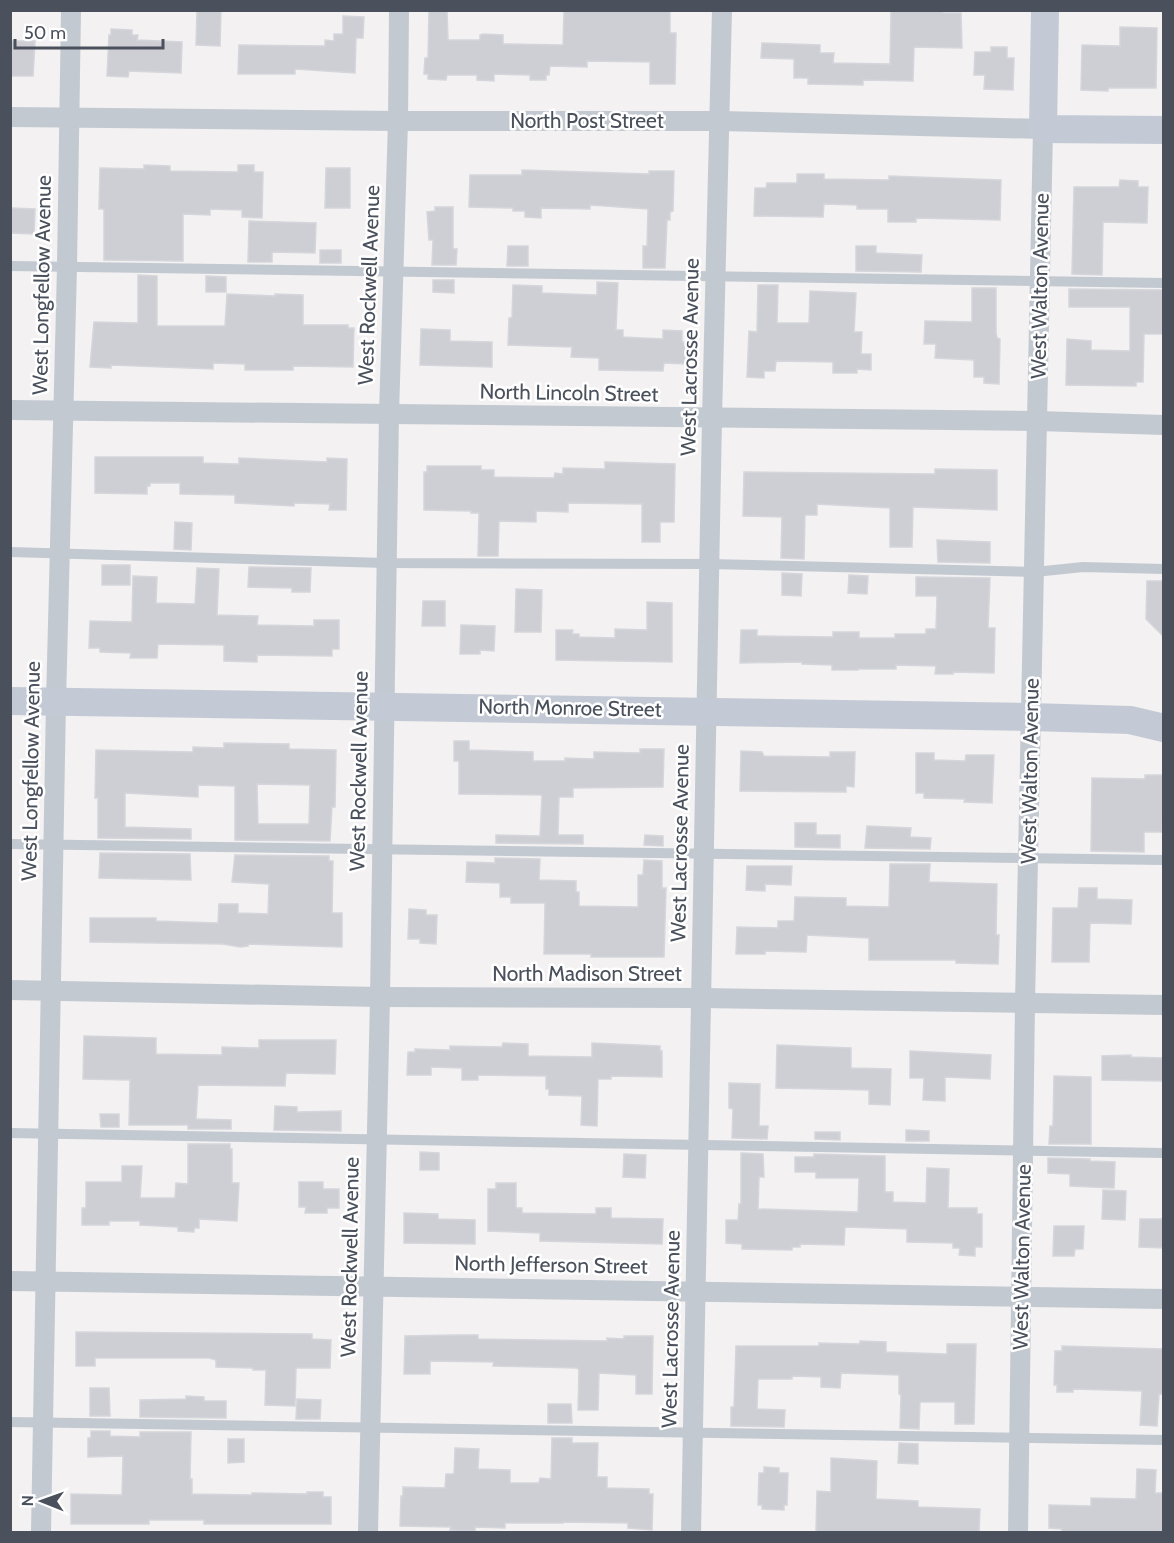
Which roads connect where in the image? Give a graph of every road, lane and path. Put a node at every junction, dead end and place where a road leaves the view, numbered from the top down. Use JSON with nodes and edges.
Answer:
{"nodes":[{"id":1,"x":71,"y":10,"type":"edge"},
{"id":2,"x":399,"y":10,"type":"edge"},
{"id":3,"x":722,"y":10,"type":"edge"},
{"id":4,"x":1045,"y":10,"type":"edge"},
{"id":5,"x":10,"y":117,"type":"edge"},
{"id":6,"x":69,"y":118,"type":"junction"},
{"id":7,"x":398,"y":121,"type":"junction"},
{"id":8,"x":719,"y":121,"type":"junction"},
{"id":9,"x":1043,"y":129,"type":"junction"},
{"id":10,"x":1164,"y":130,"type":"edge"},
{"id":11,"x":10,"y":266,"type":"edge"},
{"id":12,"x":67,"y":267,"type":"junction"},
{"id":13,"x":393,"y":270,"type":"junction"},
{"id":14,"x":716,"y":276,"type":"junction"},
{"id":15,"x":1040,"y":281,"type":"junction"},
{"id":16,"x":1164,"y":283,"type":"edge"},
{"id":17,"x":10,"y":410,"type":"edge"},
{"id":18,"x":63,"y":412,"type":"junction"},
{"id":19,"x":389,"y":414,"type":"junction"},
{"id":20,"x":712,"y":419,"type":"junction"},
{"id":21,"x":1038,"y":422,"type":"junction"},
{"id":22,"x":1164,"y":425,"type":"edge"},
{"id":23,"x":10,"y":552,"type":"edge"},
{"id":24,"x":59,"y":552,"type":"junction"},
{"id":25,"x":386,"y":563,"type":"junction"},
{"id":26,"x":710,"y":564,"type":"junction"},
{"id":27,"x":1164,"y":569,"type":"edge"},
{"id":28,"x":1035,"y":572,"type":"junction"},
{"id":29,"x":10,"y":701,"type":"edge"},
{"id":30,"x":56,"y":702,"type":"junction"},
{"id":31,"x":384,"y":705,"type":"junction"},
{"id":32,"x":707,"y":711,"type":"junction"},
{"id":33,"x":1164,"y":712,"type":"edge"},
{"id":34,"x":1031,"y":717,"type":"junction"},
{"id":35,"x":1130,"y":720,"type":"junction"},
{"id":36,"x":1164,"y":728,"type":"edge"},
{"id":37,"x":10,"y":844,"type":"edge"},
{"id":38,"x":54,"y":844,"type":"junction"},
{"id":39,"x":383,"y":850,"type":"junction"},
{"id":40,"x":704,"y":855,"type":"junction"},
{"id":41,"x":1028,"y":858,"type":"junction"},
{"id":42,"x":1164,"y":860,"type":"edge"},
{"id":43,"x":10,"y":990,"type":"edge"},
{"id":44,"x":52,"y":991,"type":"junction"},
{"id":45,"x":380,"y":997,"type":"junction"},
{"id":46,"x":702,"y":998,"type":"junction"},
{"id":47,"x":1026,"y":1003,"type":"junction"},
{"id":48,"x":1164,"y":1005,"type":"edge"},
{"id":49,"x":10,"y":1133,"type":"edge"},
{"id":50,"x":49,"y":1134,"type":"junction"},
{"id":51,"x":377,"y":1140,"type":"junction"},
{"id":52,"x":699,"y":1144,"type":"junction"},
{"id":53,"x":1024,"y":1150,"type":"junction"},
{"id":54,"x":1164,"y":1153,"type":"edge"},
{"id":55,"x":10,"y":1281,"type":"edge"},
{"id":56,"x":46,"y":1282,"type":"junction"},
{"id":57,"x":373,"y":1287,"type":"junction"},
{"id":58,"x":696,"y":1291,"type":"junction"},
{"id":59,"x":1021,"y":1298,"type":"junction"},
{"id":60,"x":1164,"y":1299,"type":"edge"},
{"id":61,"x":10,"y":1422,"type":"edge"},
{"id":62,"x":43,"y":1422,"type":"junction"},
{"id":63,"x":370,"y":1427,"type":"junction"},
{"id":64,"x":693,"y":1432,"type":"junction"},
{"id":65,"x":1019,"y":1437,"type":"junction"},
{"id":66,"x":1164,"y":1440,"type":"edge"},
{"id":67,"x":41,"y":1533,"type":"edge"},
{"id":68,"x":368,"y":1533,"type":"edge"},
{"id":69,"x":691,"y":1533,"type":"edge"},
{"id":70,"x":1018,"y":1533,"type":"edge"}],
"edges":[{"from":1,"to":6,"type":"street","name":"West Longfellow Avenue"},
{"from":2,"to":7,"type":"street","name":"West Rockwell Avenue"},
{"from":3,"to":8,"type":"street","name":"West Lacrosse Avenue"},
{"from":4,"to":9,"type":"main road","name":"West Walton Avenue"},
{"from":5,"to":6,"type":"street","name":"North Post Street"},
{"from":6,"to":7,"type":"street","name":"North Post Street"},
{"from":6,"to":12,"type":"street","name":"West Longfellow Avenue"},
{"from":7,"to":8,"type":"street","name":"North Post Street"},
{"from":7,"to":13,"type":"street","name":"West Rockwell Avenue"},
{"from":8,"to":9,"type":"street","name":"North Post Street"},
{"from":8,"to":14,"type":"street","name":"West Lacrosse Avenue"},
{"from":9,"to":10,"type":"main road","name":"North Post Street"},
{"from":9,"to":15,"type":"street","name":"West Walton Avenue"},
{"from":11,"to":12,"type":"lane"},
{"from":12,"to":13,"type":"lane"},
{"from":12,"to":18,"type":"street","name":"West Longfellow Avenue"},
{"from":13,"to":14,"type":"lane"},
{"from":13,"to":19,"type":"street","name":"West Rockwell Avenue"},
{"from":14,"to":15,"type":"lane"},
{"from":14,"to":20,"type":"street","name":"West Lacrosse Avenue"},
{"from":15,"to":16,"type":"lane"},
{"from":15,"to":21,"type":"street","name":"West Walton Avenue"},
{"from":17,"to":18,"type":"street","name":"North Lincoln Street"},
{"from":18,"to":19,"type":"street","name":"North Lincoln Street"},
{"from":18,"to":24,"type":"street","name":"West Longfellow Avenue"},
{"from":19,"to":20,"type":"street","name":"North Lincoln Street"},
{"from":19,"to":25,"type":"street","name":"West Rockwell Avenue"},
{"from":20,"to":21,"type":"street","name":"North Lincoln Street"},
{"from":20,"to":26,"type":"street","name":"West Lacrosse Avenue"},
{"from":21,"to":22,"type":"street","name":"North Lincoln Street"},
{"from":21,"to":28,"type":"street","name":"West Walton Avenue"},
{"from":23,"to":24,"type":"lane"},
{"from":24,"to":25,"type":"lane"},
{"from":24,"to":30,"type":"street","name":"West Longfellow Avenue"},
{"from":25,"to":26,"type":"lane"},
{"from":25,"to":31,"type":"street","name":"West Rockwell Avenue"},
{"from":26,"to":28,"type":"lane"},
{"from":26,"to":32,"type":"street","name":"West Lacrosse Avenue"},
{"from":27,"to":28,"type":"lane"},
{"from":28,"to":34,"type":"street","name":"West Walton Avenue"},
{"from":29,"to":30,"type":"main road","name":"North Monroe Street"},
{"from":30,"to":31,"type":"main road","name":"North Monroe Street"},
{"from":30,"to":38,"type":"street","name":"West Longfellow Avenue"},
{"from":31,"to":32,"type":"main road","name":"North Monroe Street"},
{"from":31,"to":39,"type":"street","name":"West Rockwell Avenue"},
{"from":32,"to":34,"type":"main road","name":"North Monroe Street"},
{"from":32,"to":40,"type":"street","name":"West Lacrosse Avenue"},
{"from":33,"to":35,"type":"main road","name":"North Monroe Street"},
{"from":34,"to":35,"type":"main road","name":"North Monroe Street"},
{"from":34,"to":41,"type":"street","name":"West Walton Avenue"},
{"from":35,"to":36,"type":"main road","name":"North Monroe Street"},
{"from":37,"to":38,"type":"lane"},
{"from":38,"to":39,"type":"lane"},
{"from":38,"to":44,"type":"street","name":"West Longfellow Avenue"},
{"from":39,"to":40,"type":"lane"},
{"from":39,"to":45,"type":"street","name":"West Rockwell Avenue"},
{"from":40,"to":41,"type":"lane"},
{"from":40,"to":46,"type":"street","name":"West Lacrosse Avenue"},
{"from":41,"to":42,"type":"lane"},
{"from":41,"to":47,"type":"street","name":"West Walton Avenue"},
{"from":43,"to":44,"type":"street","name":"North Madison Street"},
{"from":44,"to":45,"type":"street","name":"North Madison Street"},
{"from":44,"to":50,"type":"street","name":"West Longfellow Avenue"},
{"from":45,"to":46,"type":"street","name":"North Madison Street"},
{"from":45,"to":51,"type":"street","name":"West Rockwell Avenue"},
{"from":46,"to":47,"type":"street","name":"North Madison Street"},
{"from":46,"to":52,"type":"street","name":"West Lacrosse Avenue"},
{"from":47,"to":48,"type":"street","name":"North Madison Street"},
{"from":47,"to":53,"type":"street","name":"West Walton Avenue"},
{"from":49,"to":50,"type":"lane"},
{"from":50,"to":51,"type":"lane"},
{"from":50,"to":56,"type":"street","name":"West Longfellow Avenue"},
{"from":51,"to":52,"type":"lane"},
{"from":51,"to":57,"type":"street","name":"West Rockwell Avenue"},
{"from":52,"to":53,"type":"lane"},
{"from":52,"to":58,"type":"street","name":"West Lacrosse Avenue"},
{"from":53,"to":54,"type":"lane"},
{"from":53,"to":59,"type":"street","name":"West Walton Avenue"},
{"from":55,"to":56,"type":"street","name":"North Jefferson Street"},
{"from":56,"to":57,"type":"street","name":"North Jefferson Street"},
{"from":56,"to":62,"type":"street","name":"West Longfellow Avenue"},
{"from":57,"to":58,"type":"street","name":"North Jefferson Street"},
{"from":57,"to":63,"type":"street","name":"West Rockwell Avenue"},
{"from":58,"to":59,"type":"street","name":"North Jefferson Street"},
{"from":58,"to":64,"type":"street","name":"West Lacrosse Avenue"},
{"from":59,"to":60,"type":"street","name":"North Jefferson Street"},
{"from":59,"to":65,"type":"street","name":"West Walton Avenue"},
{"from":61,"to":62,"type":"lane"},
{"from":62,"to":63,"type":"lane"},
{"from":62,"to":67,"type":"street","name":"West Longfellow Avenue"},
{"from":63,"to":64,"type":"lane"},
{"from":63,"to":68,"type":"street","name":"West Rockwell Avenue"},
{"from":64,"to":65,"type":"lane"},
{"from":64,"to":69,"type":"street","name":"West Lacrosse Avenue"},
{"from":65,"to":66,"type":"lane"},
{"from":65,"to":70,"type":"street","name":"West Walton Avenue"}]}
